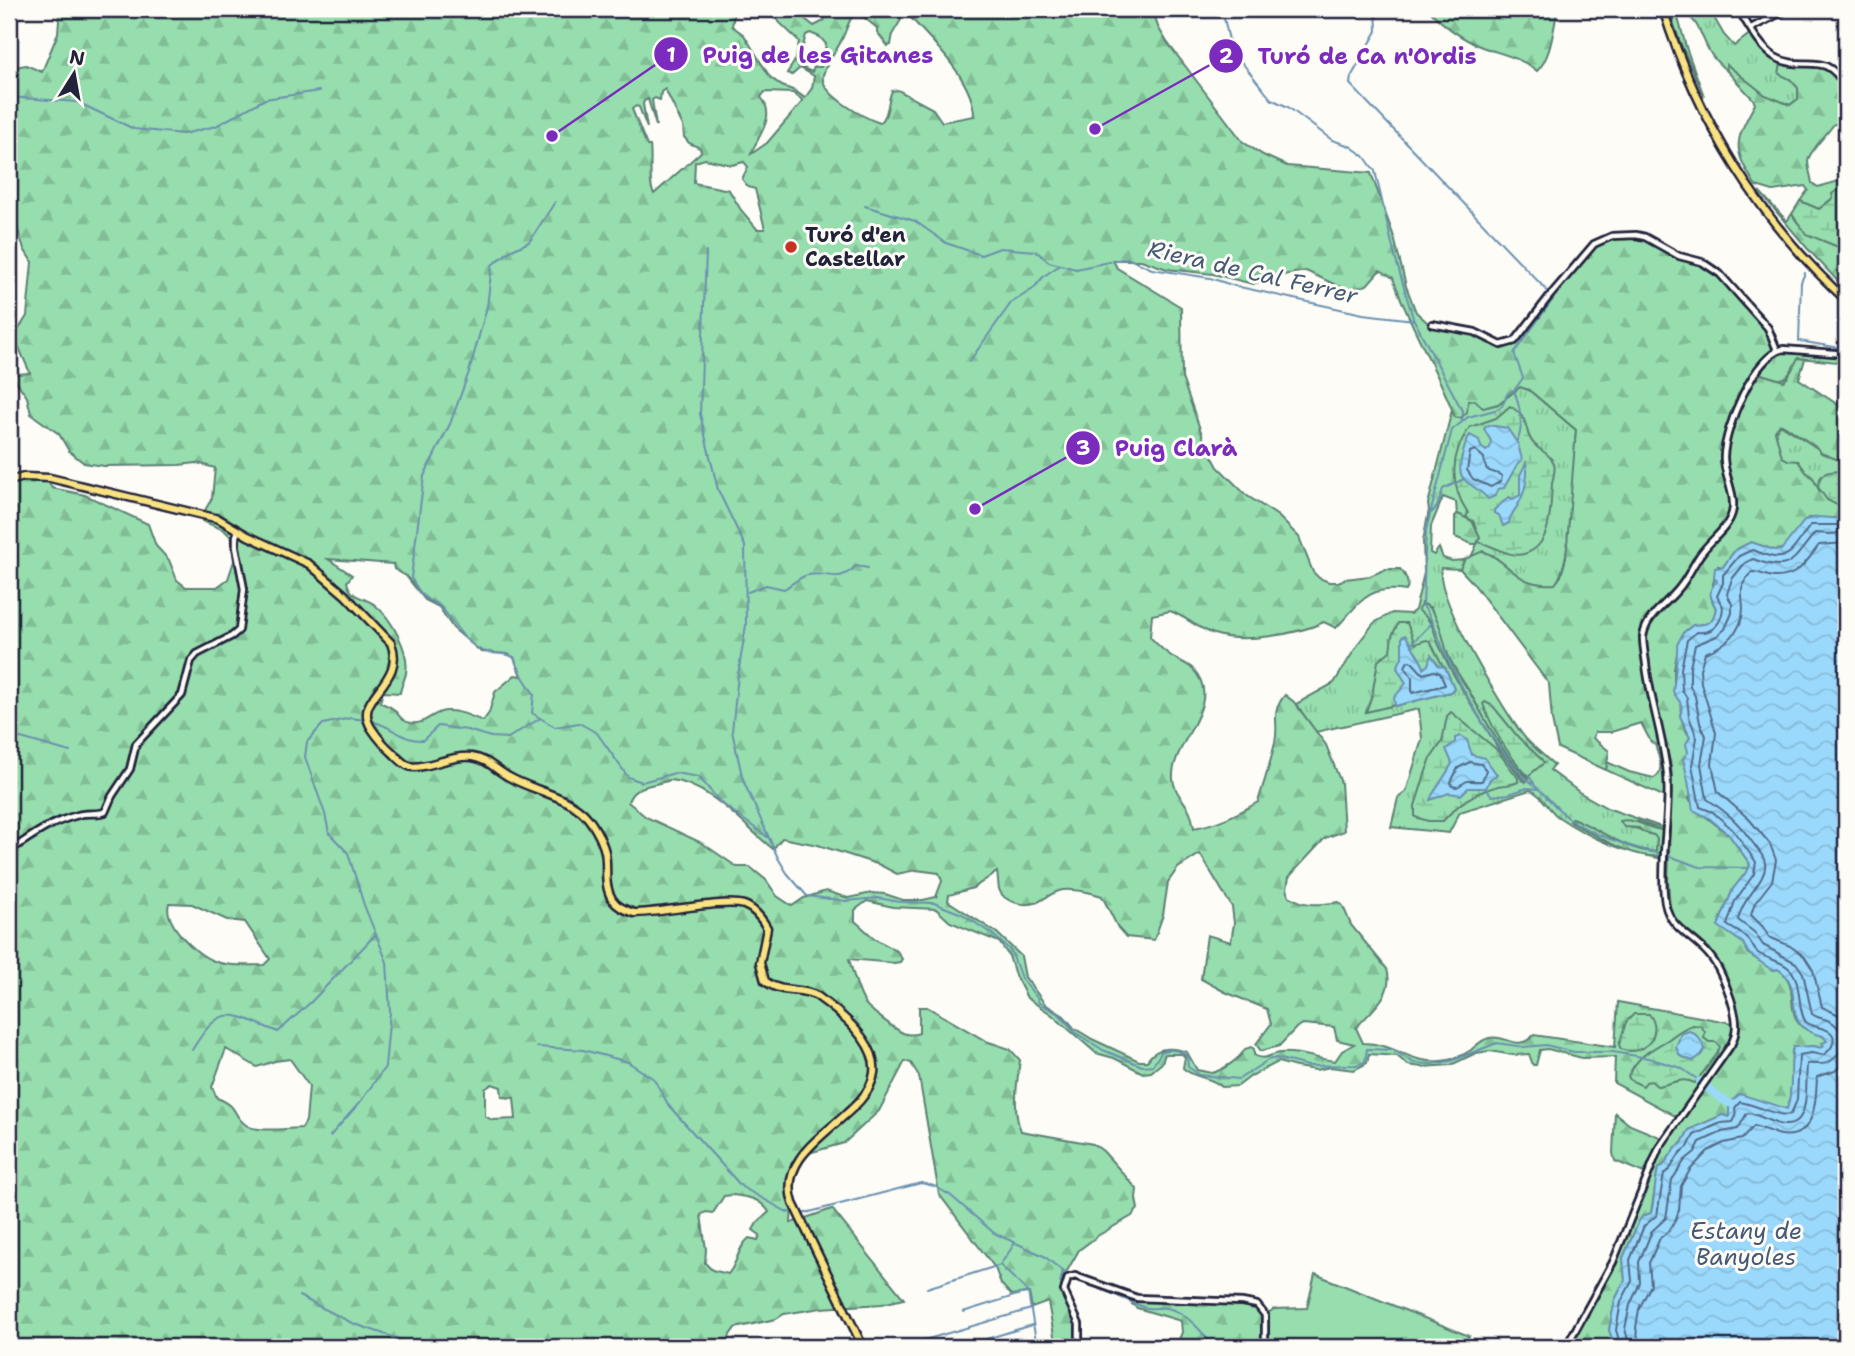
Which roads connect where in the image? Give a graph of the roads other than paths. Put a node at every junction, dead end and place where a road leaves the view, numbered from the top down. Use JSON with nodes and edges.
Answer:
{"nodes":[{"id":1,"x":1663,"y":9,"type":"edge"},
{"id":2,"x":1738,"y":9,"type":"edge"},
{"id":3,"x":1788,"y":9,"type":"edge"},
{"id":4,"x":1751,"y":28,"type":"junction"},
{"id":5,"x":1846,"y":88,"type":"edge"},
{"id":6,"x":1846,"y":300,"type":"edge"},
{"id":7,"x":1432,"y":324,"type":"dead end"},
{"id":8,"x":1777,"y":350,"type":"junction"},
{"id":9,"x":1846,"y":354,"type":"edge"},
{"id":10,"x":9,"y":481,"type":"edge"},
{"id":11,"x":238,"y":531,"type":"junction"},
{"id":12,"x":9,"y":851,"type":"edge"},
{"id":13,"x":863,"y":1347,"type":"edge"},
{"id":14,"x":1079,"y":1347,"type":"edge"},
{"id":15,"x":1265,"y":1347,"type":"edge"},
{"id":16,"x":1566,"y":1347,"type":"edge"}],
"edges":[{"from":1,"to":6,"type":"main road"},
{"from":2,"to":4,"type":"street"},
{"from":3,"to":4,"type":"street"},
{"from":4,"to":5,"type":"street"},
{"from":7,"to":8,"type":"street"},
{"from":8,"to":9,"type":"street"},
{"from":8,"to":16,"type":"street"},
{"from":10,"to":11,"type":"main road"},
{"from":11,"to":12,"type":"street"},
{"from":11,"to":13,"type":"main road"},
{"from":14,"to":15,"type":"street"}]}
